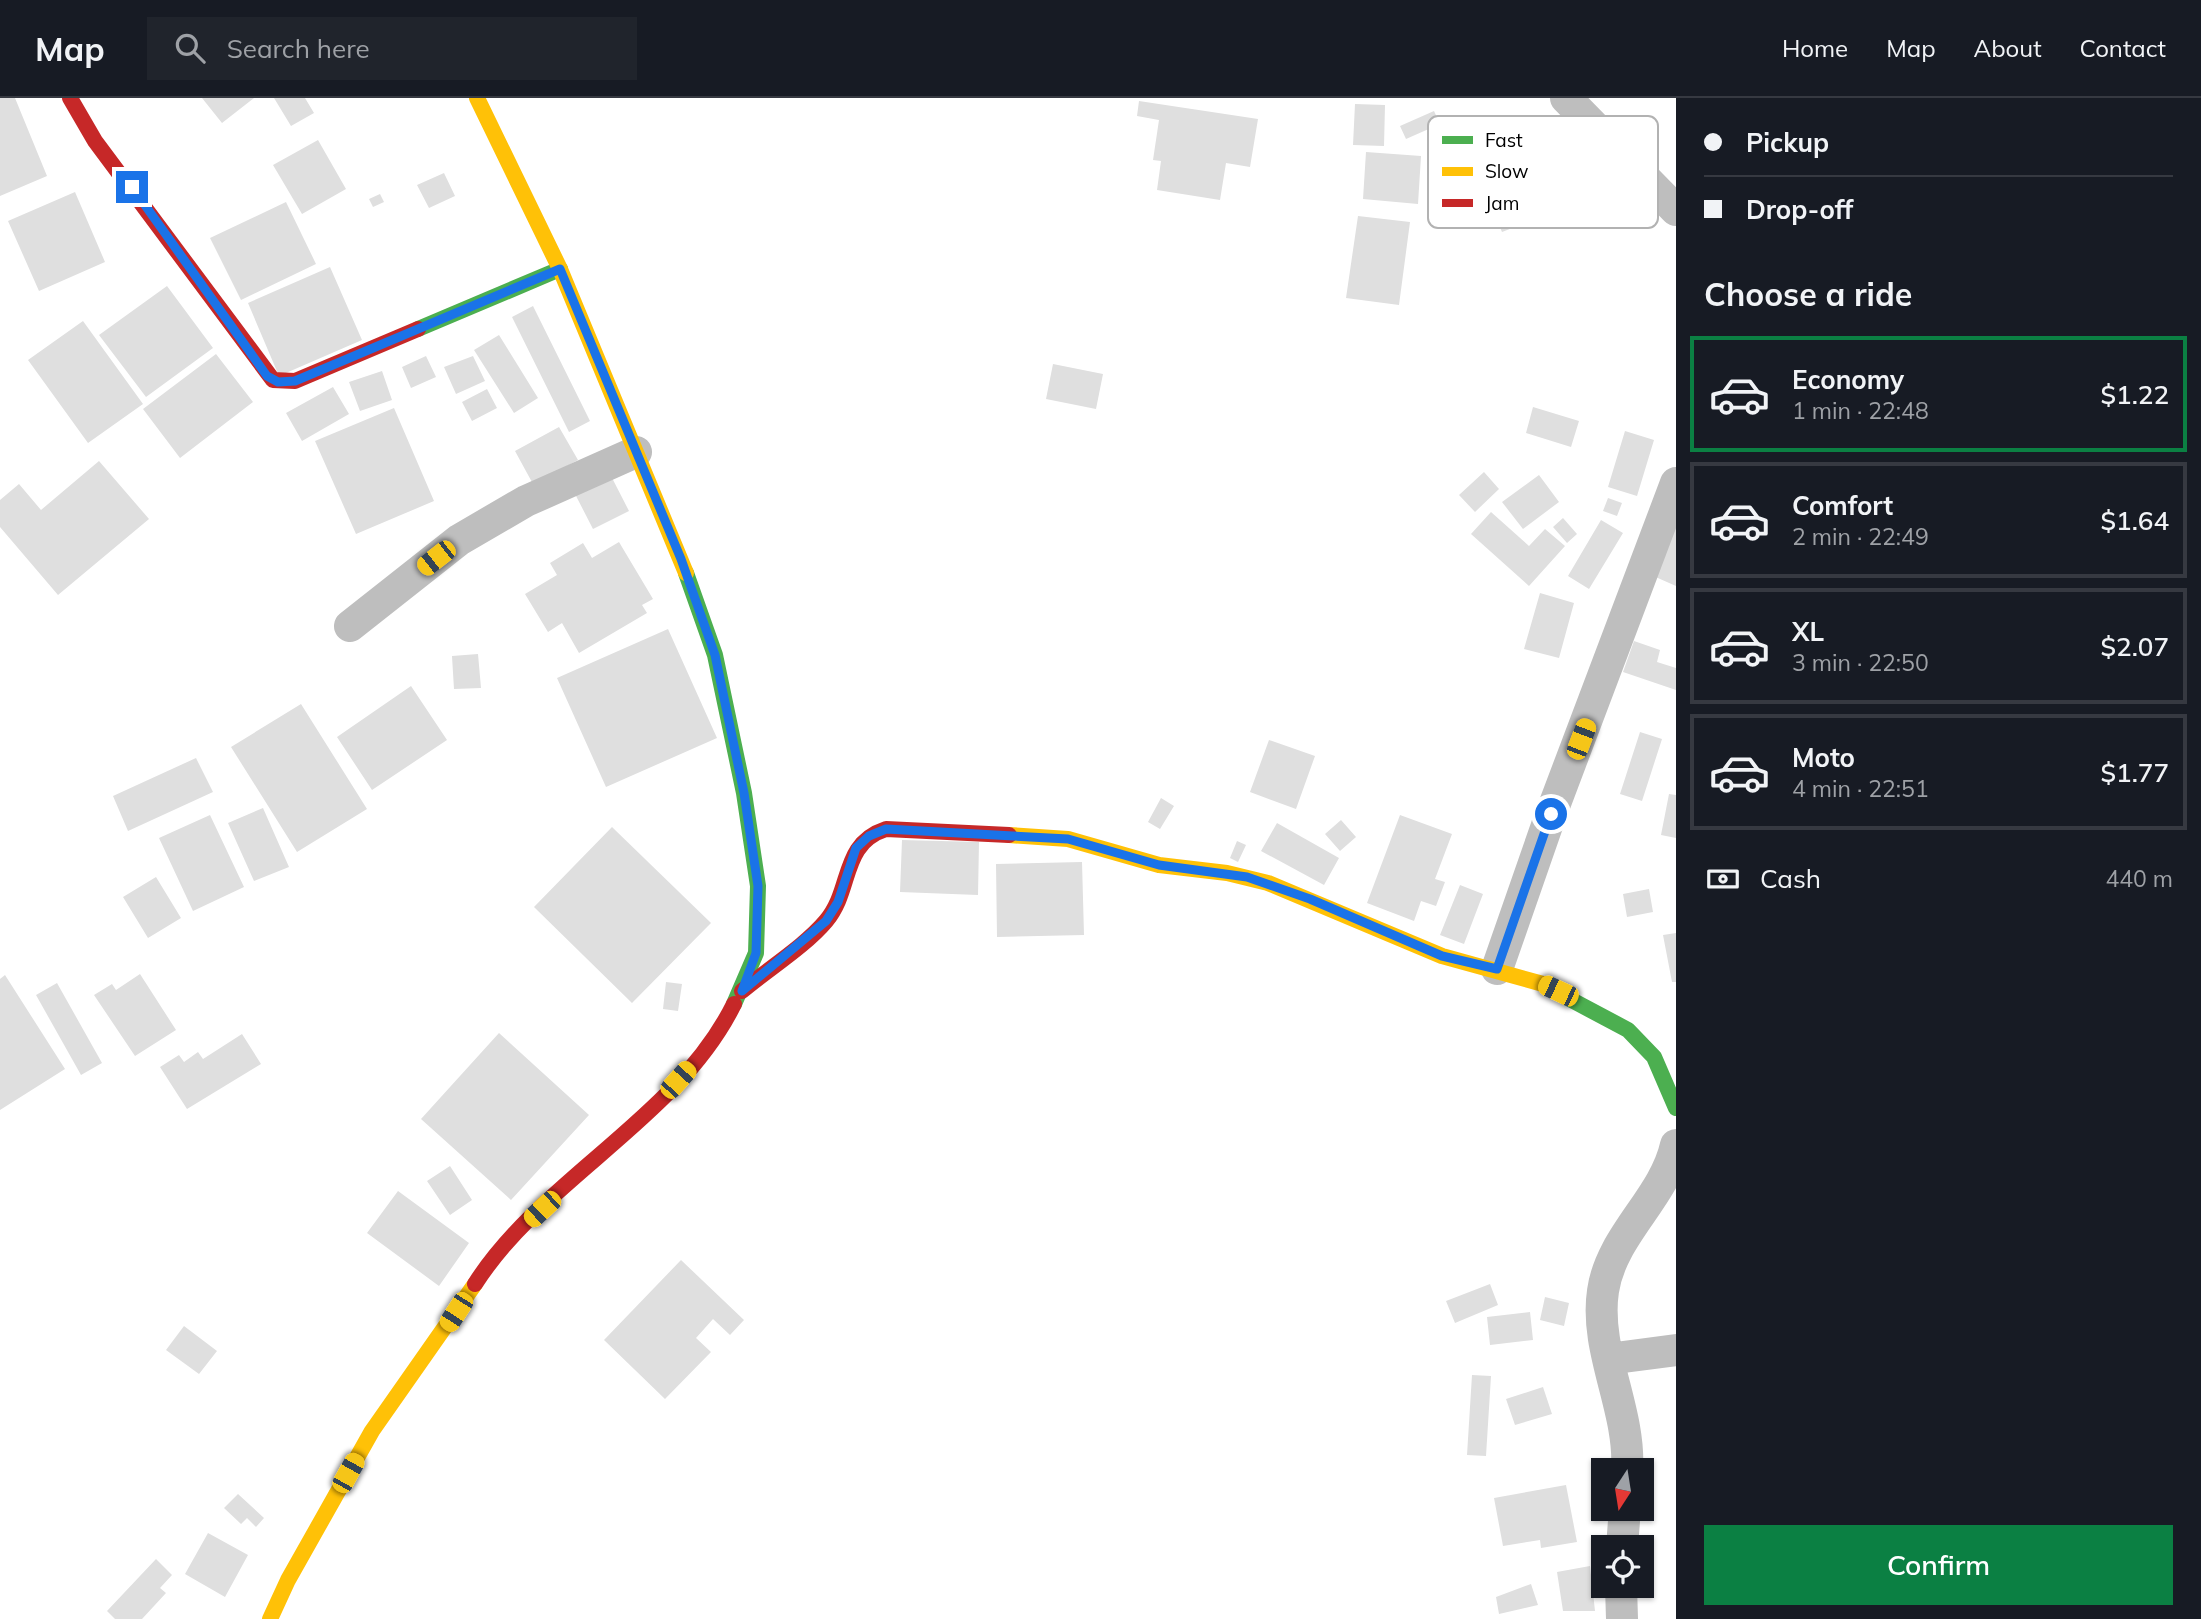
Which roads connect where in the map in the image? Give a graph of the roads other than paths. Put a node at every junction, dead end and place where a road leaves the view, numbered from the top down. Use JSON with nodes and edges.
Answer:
{"nodes":[{"id":1,"x":70,"y":98,"type":"edge"},
{"id":2,"x":477,"y":98,"type":"edge"},
{"id":3,"x":1566,"y":98,"type":"edge"},
{"id":4,"x":1584,"y":116,"type":"edge"},
{"id":5,"x":1658,"y":192,"type":"edge"},
{"id":6,"x":1676,"y":210,"type":"edge"},
{"id":7,"x":560,"y":269,"type":"junction"},
{"id":8,"x":636,"y":452,"type":"junction"},
{"id":9,"x":1676,"y":482,"type":"edge"},
{"id":10,"x":350,"y":626,"type":"dead end"},
{"id":11,"x":1497,"y":969,"type":"junction"},
{"id":12,"x":742,"y":991,"type":"junction"},
{"id":13,"x":1665,"y":1054,"type":"edge"},
{"id":14,"x":1676,"y":1108,"type":"edge"},
{"id":15,"x":1676,"y":1144,"type":"edge"},
{"id":16,"x":1676,"y":1350,"type":"edge"},
{"id":17,"x":1608,"y":1359,"type":"junction"},
{"id":18,"x":1626,"y":1458,"type":"edge"},
{"id":19,"x":1621,"y":1598,"type":"edge"},
{"id":20,"x":270,"y":1619,"type":"edge"},
{"id":21,"x":1622,"y":1619,"type":"edge"}],
"edges":[{"from":1,"to":7,"type":"street"},
{"from":2,"to":7,"type":"street"},
{"from":3,"to":4,"type":"street"},
{"from":5,"to":6,"type":"street"},
{"from":7,"to":8,"type":"street"},
{"from":8,"to":10,"type":"street"},
{"from":8,"to":12,"type":"street"},
{"from":9,"to":11,"type":"street"},
{"from":11,"to":12,"type":"street"},
{"from":11,"to":13,"type":"street"},
{"from":12,"to":20,"type":"street"},
{"from":13,"to":14,"type":"street"},
{"from":15,"to":17,"type":"street"},
{"from":16,"to":17,"type":"street"},
{"from":17,"to":18,"type":"street"},
{"from":19,"to":21,"type":"street"}]}
